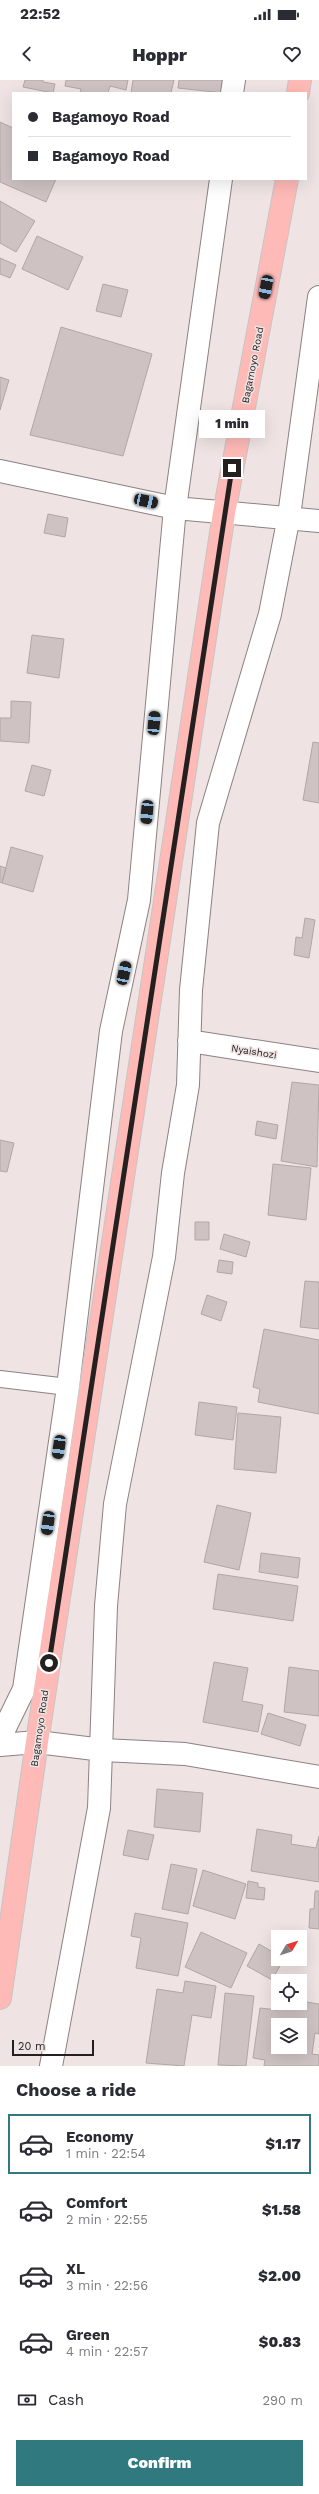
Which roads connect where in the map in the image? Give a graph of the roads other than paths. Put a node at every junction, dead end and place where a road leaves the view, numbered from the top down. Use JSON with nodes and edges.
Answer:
{"nodes":[{"id":1,"x":234,"y":80,"type":"edge"},
{"id":2,"x":300,"y":80,"type":"edge"},
{"id":3,"x":232,"y":92,"type":"edge"},
{"id":4,"x":298,"y":92,"type":"edge"},
{"id":5,"x":221,"y":180,"type":"edge"},
{"id":6,"x":285,"y":180,"type":"edge"},
{"id":7,"x":319,"y":297,"type":"edge"},
{"id":8,"x":0,"y":471,"type":"edge"},
{"id":9,"x":175,"y":508,"type":"junction"},
{"id":10,"x":224,"y":513,"type":"junction"},
{"id":11,"x":289,"y":516,"type":"junction"},
{"id":12,"x":319,"y":521,"type":"edge"},
{"id":13,"x":189,"y":1041,"type":"junction"},
{"id":14,"x":318,"y":1056,"type":"edge"},
{"id":15,"x":0,"y":1380,"type":"edge"},
{"id":16,"x":68,"y":1387,"type":"junction"},
{"id":17,"x":0,"y":1738,"type":"edge"},
{"id":18,"x":37,"y":1742,"type":"junction"},
{"id":19,"x":0,"y":1745,"type":"edge"},
{"id":20,"x":103,"y":1750,"type":"junction"},
{"id":21,"x":319,"y":1777,"type":"edge"},
{"id":22,"x":0,"y":1998,"type":"edge"},
{"id":23,"x":51,"y":2066,"type":"edge"}],
"edges":[{"from":1,"to":3,"type":"street"},
{"from":2,"to":4,"type":"highway"},
{"from":5,"to":9,"type":"street"},
{"from":6,"to":10,"type":"highway","name":"Bagamoyo Road"},
{"from":7,"to":11,"type":"street"},
{"from":8,"to":9,"type":"street"},
{"from":9,"to":10,"type":"street"},
{"from":9,"to":16,"type":"street"},
{"from":10,"to":11,"type":"street"},
{"from":10,"to":18,"type":"highway","name":"Bagamoyo Road"},
{"from":11,"to":12,"type":"street"},
{"from":11,"to":13,"type":"street"},
{"from":13,"to":14,"type":"street","name":"Nyaishozi"},
{"from":13,"to":20,"type":"street"},
{"from":15,"to":16,"type":"lane"},
{"from":16,"to":17,"type":"street"},
{"from":18,"to":19,"type":"street"},
{"from":18,"to":20,"type":"street"},
{"from":18,"to":22,"type":"highway","name":"Bagamoyo Road"},
{"from":20,"to":21,"type":"street"},
{"from":20,"to":23,"type":"street"}]}
